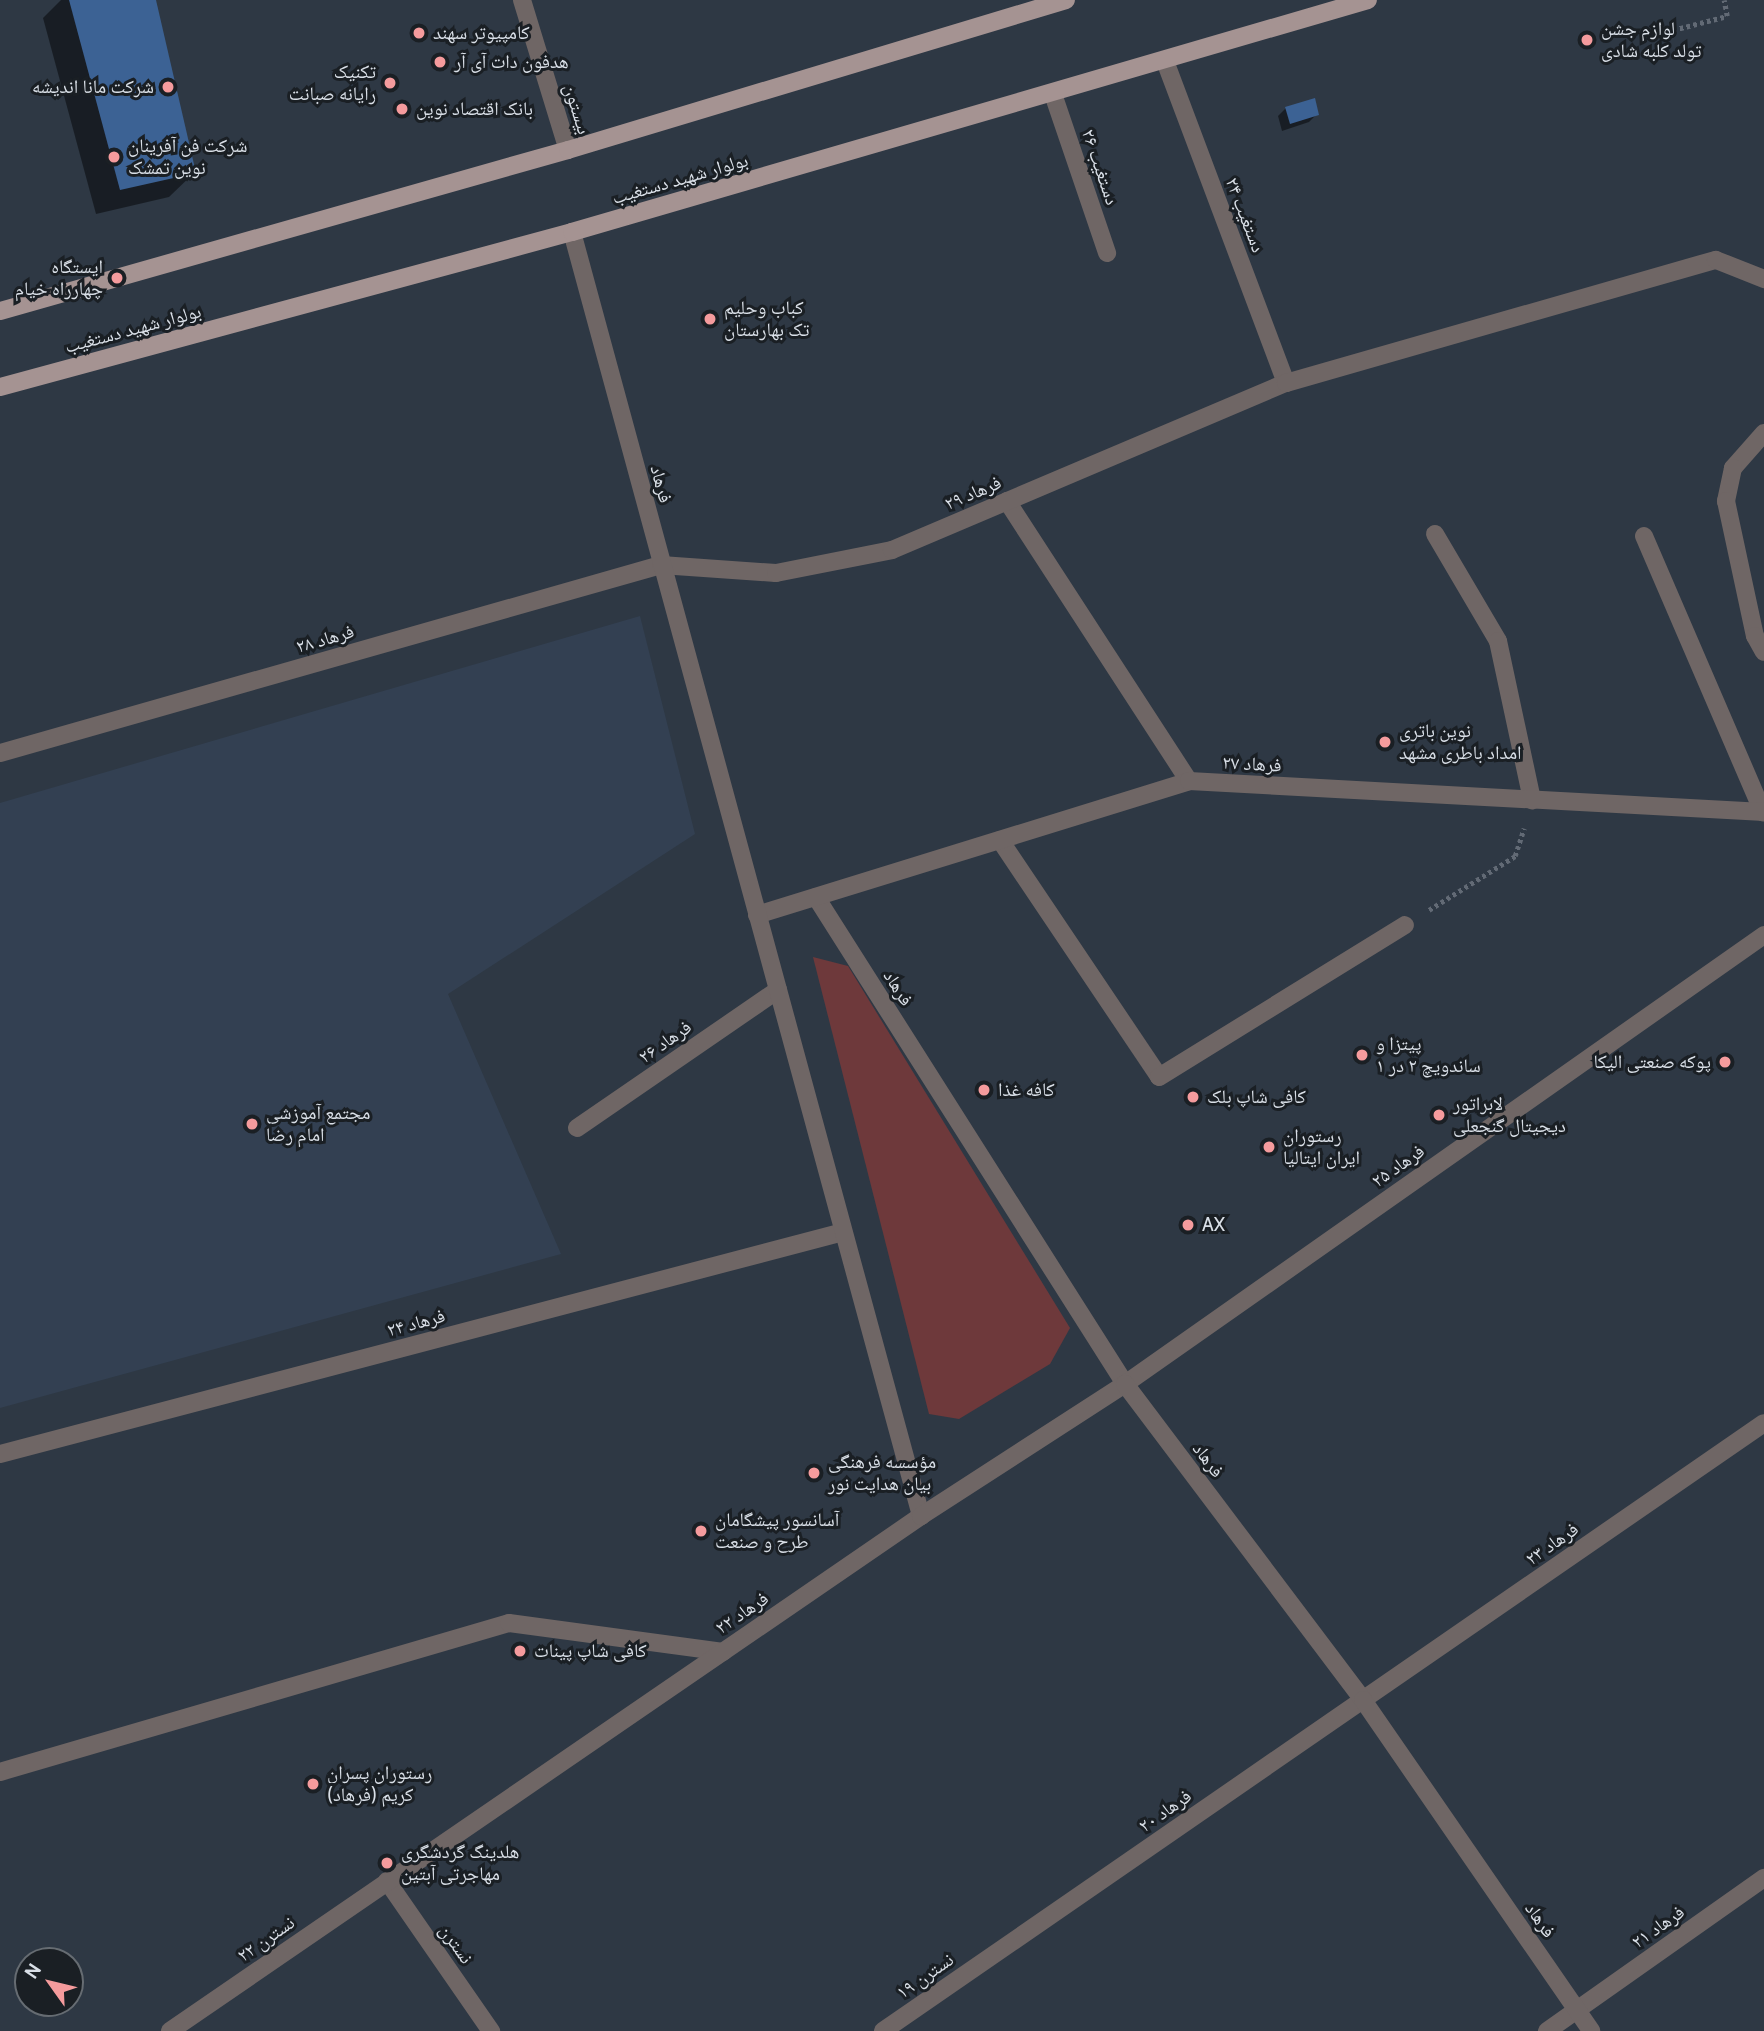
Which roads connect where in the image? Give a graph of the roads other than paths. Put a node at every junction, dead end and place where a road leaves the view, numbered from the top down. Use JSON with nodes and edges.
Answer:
{"nodes":[{"id":1,"x":522,"y":0,"type":"edge"},
{"id":2,"x":1066,"y":0,"type":"edge"},
{"id":3,"x":1368,"y":0,"type":"edge"},
{"id":4,"x":1165,"y":61,"type":"junction"},
{"id":5,"x":1053,"y":94,"type":"junction"},
{"id":6,"x":568,"y":150,"type":"junction"},
{"id":7,"x":572,"y":232,"type":"junction"},
{"id":8,"x":1107,"y":253,"type":"dead end"},
{"id":9,"x":1764,"y":279,"type":"edge"},
{"id":10,"x":0,"y":311,"type":"edge"},
{"id":11,"x":1286,"y":383,"type":"junction"},
{"id":12,"x":0,"y":387,"type":"edge"},
{"id":13,"x":1764,"y":433,"type":"edge"},
{"id":14,"x":1007,"y":501,"type":"junction"},
{"id":15,"x":1435,"y":534,"type":"dead end"},
{"id":16,"x":1644,"y":536,"type":"dead end"},
{"id":17,"x":661,"y":565,"type":"junction"},
{"id":18,"x":1764,"y":652,"type":"edge"},
{"id":19,"x":0,"y":753,"type":"edge"},
{"id":20,"x":1189,"y":782,"type":"junction"},
{"id":21,"x":1532,"y":800,"type":"junction"},
{"id":22,"x":1764,"y":812,"type":"edge"},
{"id":23,"x":1000,"y":840,"type":"junction"},
{"id":24,"x":816,"y":897,"type":"junction"},
{"id":25,"x":757,"y":915,"type":"junction"},
{"id":26,"x":1405,"y":925,"type":"road end"},
{"id":27,"x":1764,"y":935,"type":"edge"},
{"id":28,"x":778,"y":990,"type":"junction"},
{"id":29,"x":577,"y":1128,"type":"dead end"},
{"id":30,"x":843,"y":1232,"type":"junction"},
{"id":31,"x":1125,"y":1384,"type":"junction"},
{"id":32,"x":1764,"y":1423,"type":"edge"},
{"id":33,"x":0,"y":1454,"type":"edge"},
{"id":34,"x":921,"y":1516,"type":"junction"},
{"id":35,"x":723,"y":1652,"type":"junction"},
{"id":36,"x":1363,"y":1700,"type":"junction"},
{"id":37,"x":0,"y":1772,"type":"edge"},
{"id":38,"x":1764,"y":1878,"type":"edge"},
{"id":39,"x":387,"y":1881,"type":"junction"},
{"id":40,"x":991,"y":1956,"type":"joint"},
{"id":41,"x":1576,"y":2010,"type":"junction"},
{"id":42,"x":170,"y":2031,"type":"edge"},
{"id":43,"x":491,"y":2031,"type":"edge"},
{"id":44,"x":883,"y":2031,"type":"edge"},
{"id":45,"x":1547,"y":2031,"type":"edge"},
{"id":46,"x":1591,"y":2031,"type":"edge"}],
"edges":[{"from":1,"to":6,"type":"street","name":"بیستون"},
{"from":2,"to":6,"type":"main road"},
{"from":3,"to":4,"type":"main road","name":"بولوار شهید دستغیب"},
{"from":4,"to":5,"type":"main road","name":"بولوار شهید دستغیب"},
{"from":4,"to":11,"type":"street","name":"دستغیب ۲۴"},
{"from":5,"to":7,"type":"main road","name":"بولوار شهید دستغیب"},
{"from":5,"to":8,"type":"street","name":"دستغیب ۲۶"},
{"from":6,"to":10,"type":"main road"},
{"from":7,"to":12,"type":"main road","name":"بولوار شهید دستغیب"},
{"from":7,"to":17,"type":"street","name":"فرهاد"},
{"from":9,"to":11,"type":"street","name":"فرهاد ۲۹"},
{"from":11,"to":14,"type":"street","name":"فرهاد ۲۹"},
{"from":13,"to":18,"type":"street"},
{"from":14,"to":17,"type":"street","name":"فرهاد ۲۹"},
{"from":14,"to":20,"type":"street"},
{"from":15,"to":21,"type":"street"},
{"from":16,"to":22,"type":"street"},
{"from":17,"to":19,"type":"street","name":"فرهاد ۲۸"},
{"from":17,"to":25,"type":"street","name":"فرهاد"},
{"from":20,"to":21,"type":"street","name":"فرهاد ۲۷"},
{"from":20,"to":23,"type":"street","name":"فرهاد ۲۷"},
{"from":21,"to":22,"type":"street","name":"فرهاد ۲۷"},
{"from":23,"to":24,"type":"street","name":"فرهاد ۲۷"},
{"from":23,"to":26,"type":"street"},
{"from":24,"to":25,"type":"street","name":"فرهاد ۲۷"},
{"from":24,"to":31,"type":"street","name":"فرهاد"},
{"from":25,"to":28,"type":"street","name":"فرهاد"},
{"from":27,"to":31,"type":"street","name":"فرهاد ۲۵"},
{"from":28,"to":29,"type":"street","name":"فرهاد ۲۶"},
{"from":28,"to":30,"type":"street","name":"فرهاد"},
{"from":30,"to":33,"type":"street","name":"فرهاد ۲۴"},
{"from":30,"to":34,"type":"street","name":"فرهاد"},
{"from":31,"to":34,"type":"street","name":"فرهاد ۲۲"},
{"from":31,"to":36,"type":"street","name":"فرهاد"},
{"from":32,"to":36,"type":"street","name":"فرهاد ۲۳"},
{"from":34,"to":35,"type":"street","name":"فرهاد ۲۲"},
{"from":35,"to":37,"type":"street"},
{"from":35,"to":39,"type":"street","name":"فرهاد ۲۲"},
{"from":36,"to":40,"type":"street","name":"فرهاد ۲۰"},
{"from":36,"to":41,"type":"street","name":"فرهاد"},
{"from":38,"to":41,"type":"street","name":"فرهاد ۲۱"},
{"from":39,"to":42,"type":"street","name":"نسترن ۲۲"},
{"from":39,"to":43,"type":"street","name":"نسترن"},
{"from":40,"to":44,"type":"street","name":"نسترن ۱۹"},
{"from":41,"to":45,"type":"street","name":"فرهاد ۲۱"},
{"from":41,"to":46,"type":"street","name":"فرهاد"}]}
